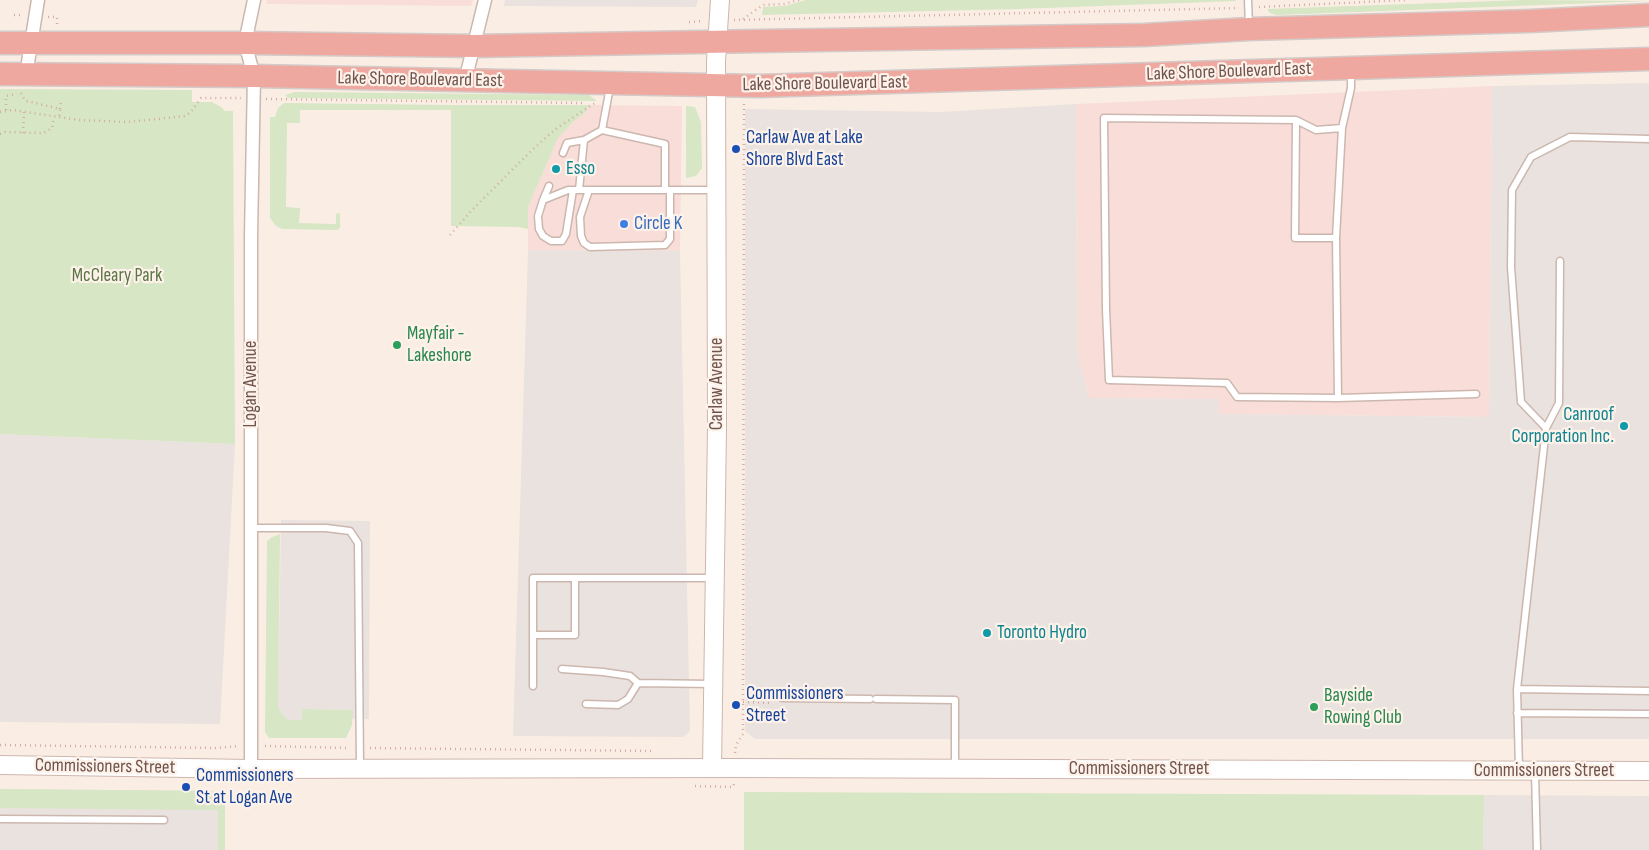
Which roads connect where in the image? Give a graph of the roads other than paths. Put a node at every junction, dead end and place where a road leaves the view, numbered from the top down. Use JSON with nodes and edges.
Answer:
{"nodes":[{"id":1,"x":38,"y":0,"type":"edge"},
{"id":2,"x":254,"y":0,"type":"edge"},
{"id":3,"x":485,"y":0,"type":"edge"},
{"id":4,"x":720,"y":0,"type":"edge"},
{"id":5,"x":1248,"y":0,"type":"edge"},
{"id":6,"x":1649,"y":15,"type":"edge"},
{"id":7,"x":1249,"y":18,"type":"junction"},
{"id":8,"x":716,"y":42,"type":"junction"},
{"id":9,"x":0,"y":43,"type":"edge"},
{"id":10,"x":31,"y":43,"type":"junction"},
{"id":11,"x":245,"y":43,"type":"junction"},
{"id":12,"x":474,"y":46,"type":"junction"},
{"id":13,"x":1649,"y":59,"type":"edge"},
{"id":14,"x":1351,"y":69,"type":"junction"},
{"id":15,"x":0,"y":74,"type":"edge"},
{"id":16,"x":254,"y":76,"type":"junction"},
{"id":17,"x":466,"y":81,"type":"junction"},
{"id":18,"x":24,"y":84,"type":"junction"},
{"id":19,"x":717,"y":86,"type":"junction"},
{"id":20,"x":609,"y":93,"type":"junction"},
{"id":21,"x":1296,"y":120,"type":"junction"},
{"id":22,"x":1342,"y":128,"type":"junction"},
{"id":23,"x":602,"y":130,"type":"junction"},
{"id":24,"x":1649,"y":138,"type":"edge"},
{"id":25,"x":584,"y":140,"type":"junction"},
{"id":26,"x":563,"y":153,"type":"dead end"},
{"id":27,"x":549,"y":186,"type":"dead end"},
{"id":28,"x":573,"y":190,"type":"junction"},
{"id":29,"x":589,"y":190,"type":"junction"},
{"id":30,"x":668,"y":190,"type":"junction"},
{"id":31,"x":717,"y":190,"type":"junction"},
{"id":32,"x":543,"y":200,"type":"junction"},
{"id":33,"x":1336,"y":238,"type":"junction"},
{"id":34,"x":1560,"y":262,"type":"dead end"},
{"id":35,"x":1476,"y":394,"type":"dead end"},
{"id":36,"x":1338,"y":398,"type":"junction"},
{"id":37,"x":1546,"y":428,"type":"junction"},
{"id":38,"x":251,"y":528,"type":"junction"},
{"id":39,"x":714,"y":578,"type":"junction"},
{"id":40,"x":575,"y":579,"type":"junction"},
{"id":41,"x":534,"y":635,"type":"junction"},
{"id":42,"x":562,"y":670,"type":"dead end"},
{"id":43,"x":638,"y":683,"type":"junction"},
{"id":44,"x":713,"y":684,"type":"junction"},
{"id":45,"x":533,"y":686,"type":"dead end"},
{"id":46,"x":1517,"y":689,"type":"junction"},
{"id":47,"x":1649,"y":691,"type":"edge"},
{"id":48,"x":782,"y":698,"type":"dead end"},
{"id":49,"x":586,"y":704,"type":"dead end"},
{"id":50,"x":1517,"y":713,"type":"junction"},
{"id":51,"x":1649,"y":714,"type":"edge"},
{"id":52,"x":0,"y":765,"type":"edge"},
{"id":53,"x":712,"y":768,"type":"junction"},
{"id":54,"x":955,"y":768,"type":"junction"},
{"id":55,"x":251,"y":769,"type":"junction"},
{"id":56,"x":360,"y":769,"type":"junction"},
{"id":57,"x":1527,"y":770,"type":"junction"},
{"id":58,"x":1649,"y":771,"type":"edge"},
{"id":59,"x":0,"y":819,"type":"edge"},
{"id":60,"x":164,"y":820,"type":"dead end"},
{"id":61,"x":1537,"y":850,"type":"edge"}],
"edges":[{"from":1,"to":10,"type":"street"},
{"from":2,"to":11,"type":"street","name":"Logan Avenue"},
{"from":3,"to":12,"type":"street"},
{"from":4,"to":8,"type":"street","name":"Carlaw Avenue"},
{"from":5,"to":7,"type":"lane"},
{"from":6,"to":7,"type":"highway","name":"Lake Shore Boulevard East"},
{"from":7,"to":8,"type":"highway","name":"Lake Shore Boulevard East"},
{"from":8,"to":12,"type":"highway","name":"Lake Shore Boulevard East"},
{"from":8,"to":19,"type":"street","name":"Carlaw Avenue"},
{"from":9,"to":10,"type":"highway","name":"Lake Shore Boulevard East"},
{"from":10,"to":11,"type":"highway","name":"Lake Shore Boulevard East"},
{"from":10,"to":18,"type":"street"},
{"from":11,"to":12,"type":"highway","name":"Lake Shore Boulevard East"},
{"from":11,"to":16,"type":"street","name":"Logan Avenue"},
{"from":12,"to":17,"type":"street"},
{"from":13,"to":14,"type":"highway","name":"Lake Shore Boulevard East"},
{"from":14,"to":19,"type":"highway","name":"Lake Shore Boulevard East"},
{"from":14,"to":22,"type":"lane"},
{"from":15,"to":18,"type":"highway","name":"Lake Shore Boulevard East"},
{"from":16,"to":17,"type":"highway","name":"Lake Shore Boulevard East"},
{"from":16,"to":18,"type":"highway","name":"Lake Shore Boulevard East"},
{"from":16,"to":38,"type":"street","name":"Logan Avenue"},
{"from":17,"to":20,"type":"highway","name":"Lake Shore Boulevard East"},
{"from":19,"to":20,"type":"highway","name":"Lake Shore Boulevard East"},
{"from":19,"to":31,"type":"street","name":"Carlaw Avenue"},
{"from":20,"to":23,"type":"lane"},
{"from":21,"to":22,"type":"lane"},
{"from":21,"to":33,"type":"lane"},
{"from":21,"to":36,"type":"lane"},
{"from":22,"to":33,"type":"lane"},
{"from":23,"to":25,"type":"lane"},
{"from":23,"to":30,"type":"lane"},
{"from":24,"to":37,"type":"lane"},
{"from":25,"to":26,"type":"lane"},
{"from":25,"to":28,"type":"lane"},
{"from":27,"to":32,"type":"lane"},
{"from":28,"to":29,"type":"lane"},
{"from":28,"to":32,"type":"lane"},
{"from":28,"to":32,"type":"lane"},
{"from":29,"to":30,"type":"lane"},
{"from":29,"to":30,"type":"lane"},
{"from":30,"to":31,"type":"lane"},
{"from":31,"to":39,"type":"street","name":"Carlaw Avenue"},
{"from":33,"to":36,"type":"lane"},
{"from":34,"to":37,"type":"lane"},
{"from":35,"to":36,"type":"lane"},
{"from":37,"to":46,"type":"lane"},
{"from":38,"to":55,"type":"street","name":"Logan Avenue"},
{"from":38,"to":56,"type":"lane"},
{"from":39,"to":40,"type":"lane"},
{"from":39,"to":44,"type":"street","name":"Carlaw Avenue"},
{"from":40,"to":41,"type":"lane"},
{"from":40,"to":41,"type":"lane"},
{"from":41,"to":45,"type":"lane"},
{"from":42,"to":43,"type":"lane"},
{"from":43,"to":44,"type":"lane"},
{"from":43,"to":49,"type":"lane"},
{"from":44,"to":53,"type":"street","name":"Carlaw Avenue"},
{"from":46,"to":47,"type":"lane"},
{"from":46,"to":50,"type":"lane"},
{"from":48,"to":54,"type":"lane"},
{"from":50,"to":51,"type":"lane"},
{"from":50,"to":57,"type":"lane"},
{"from":52,"to":55,"type":"street","name":"Commissioners Street"},
{"from":53,"to":54,"type":"street","name":"Commissioners Street"},
{"from":53,"to":56,"type":"street","name":"Commissioners Street"},
{"from":54,"to":57,"type":"street","name":"Commissioners Street"},
{"from":55,"to":56,"type":"street","name":"Commissioners Street"},
{"from":57,"to":58,"type":"street","name":"Commissioners Street"},
{"from":57,"to":61,"type":"lane"},
{"from":59,"to":60,"type":"lane"}]}
